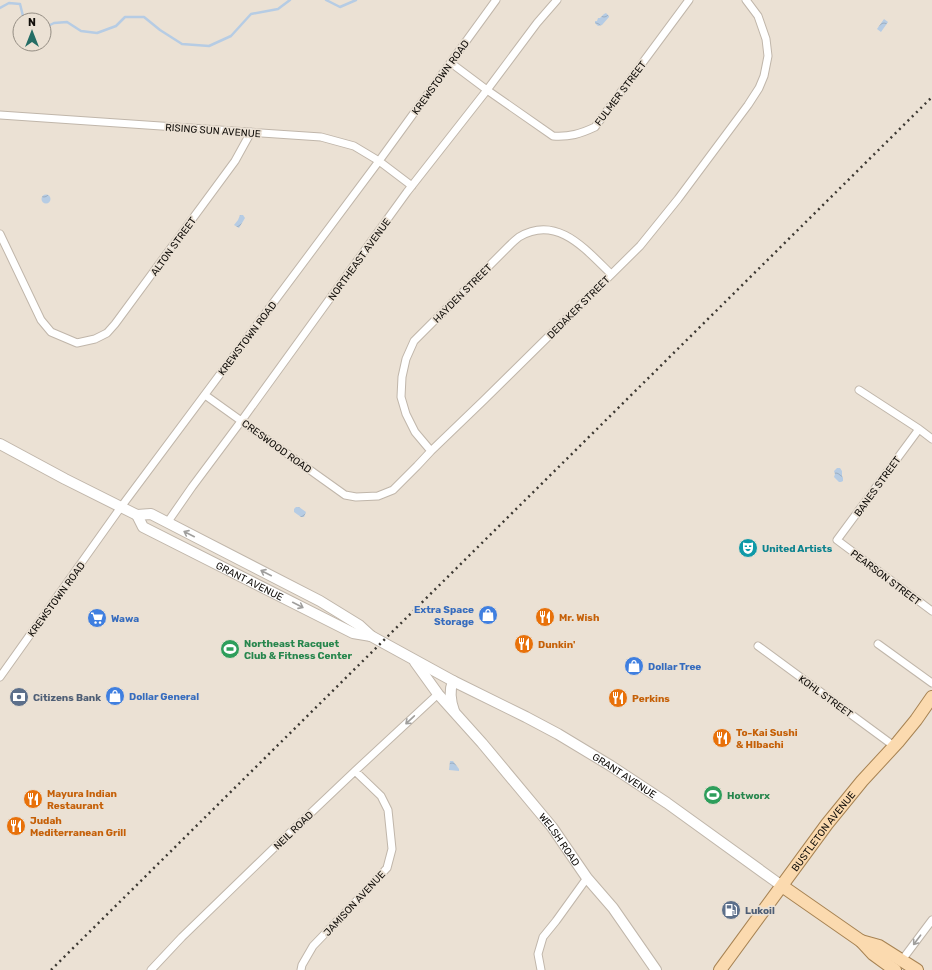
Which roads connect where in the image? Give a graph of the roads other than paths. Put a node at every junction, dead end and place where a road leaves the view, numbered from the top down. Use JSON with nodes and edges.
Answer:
{"nodes":[{"id":1,"x":496,"y":0,"type":"edge"},
{"id":2,"x":557,"y":0,"type":"edge"},
{"id":3,"x":689,"y":0,"type":"edge"},
{"id":4,"x":746,"y":0,"type":"edge"},
{"id":5,"x":451,"y":63,"type":"junction"},
{"id":6,"x":488,"y":90,"type":"junction"},
{"id":7,"x":0,"y":115,"type":"edge"},
{"id":8,"x":251,"y":132,"type":"junction"},
{"id":9,"x":380,"y":161,"type":"junction"},
{"id":10,"x":412,"y":186,"type":"junction"},
{"id":11,"x":0,"y":234,"type":"edge"},
{"id":12,"x":611,"y":274,"type":"junction"},
{"id":13,"x":859,"y":390,"type":"dead end"},
{"id":14,"x":205,"y":395,"type":"junction"},
{"id":15,"x":242,"y":420,"type":"junction"},
{"id":16,"x":919,"y":429,"type":"junction"},
{"id":17,"x":932,"y":439,"type":"edge"},
{"id":18,"x":0,"y":444,"type":"edge"},
{"id":19,"x":431,"y":451,"type":"junction"},
{"id":20,"x":349,"y":496,"type":"joint"},
{"id":21,"x":121,"y":507,"type":"junction"},
{"id":22,"x":137,"y":515,"type":"junction"},
{"id":23,"x":167,"y":523,"type":"junction"},
{"id":24,"x":840,"y":542,"type":"joint"},
{"id":25,"x":932,"y":611,"type":"edge"},
{"id":26,"x":371,"y":636,"type":"junction"},
{"id":27,"x":878,"y":644,"type":"dead end"},
{"id":28,"x":758,"y":646,"type":"dead end"},
{"id":29,"x":412,"y":659,"type":"junction"},
{"id":30,"x":0,"y":677,"type":"edge"},
{"id":31,"x":453,"y":681,"type":"junction"},
{"id":32,"x":932,"y":683,"type":"edge"},
{"id":33,"x":438,"y":694,"type":"junction"},
{"id":34,"x":932,"y":697,"type":"edge"},
{"id":35,"x":456,"y":714,"type":"junction"},
{"id":36,"x":894,"y":746,"type":"junction"},
{"id":37,"x":355,"y":771,"type":"junction"},
{"id":38,"x":587,"y":878,"type":"junction"},
{"id":39,"x":782,"y":886,"type":"junction"},
{"id":40,"x":932,"y":920,"type":"edge"},
{"id":41,"x":899,"y":965,"type":"edge"},
{"id":42,"x":152,"y":970,"type":"edge"},
{"id":43,"x":301,"y":970,"type":"edge"},
{"id":44,"x":541,"y":970,"type":"edge"},
{"id":45,"x":656,"y":970,"type":"edge"},
{"id":46,"x":720,"y":970,"type":"edge"},
{"id":47,"x":917,"y":970,"type":"edge"}],
"edges":[{"from":1,"to":5,"type":"street","name":"KREWSTOWN ROAD"},
{"from":2,"to":6,"type":"street","name":"NORTHEAST AVENUE"},
{"from":3,"to":6,"type":"street","name":"FULMER STREET"},
{"from":4,"to":12,"type":"street","name":"DEDAKER STREET"},
{"from":5,"to":6,"type":"street","name":"FULMER STREET"},
{"from":5,"to":9,"type":"street","name":"KREWSTOWN ROAD"},
{"from":6,"to":10,"type":"street","name":"NORTHEAST AVENUE"},
{"from":7,"to":8,"type":"street","name":"RISING SUN AVENUE"},
{"from":8,"to":9,"type":"street","name":"RISING SUN AVENUE"},
{"from":8,"to":11,"type":"street","name":"ALTON STREET"},
{"from":9,"to":10,"type":"street","name":"RISING SUN AVENUE"},
{"from":9,"to":14,"type":"street","name":"KREWSTOWN ROAD"},
{"from":10,"to":15,"type":"street","name":"NORTHEAST AVENUE"},
{"from":12,"to":19,"type":"street","name":"DEDAKER STREET"},
{"from":12,"to":19,"type":"street","name":"HAYDEN STREET"},
{"from":13,"to":16,"type":"street"},
{"from":14,"to":15,"type":"street","name":"CRESWOOD ROAD"},
{"from":14,"to":21,"type":"street","name":"KREWSTOWN ROAD"},
{"from":15,"to":20,"type":"street","name":"CRESWOOD ROAD"},
{"from":15,"to":23,"type":"street","name":"NORTHEAST AVENUE"},
{"from":16,"to":17,"type":"street"},
{"from":16,"to":24,"type":"street","name":"BANES STREET"},
{"from":18,"to":21,"type":"main road","name":"GRANT AVENUE"},
{"from":19,"to":20,"type":"street","name":"DEDAKER STREET"},
{"from":21,"to":22,"type":"main road","name":"GRANT AVENUE"},
{"from":21,"to":30,"type":"street","name":"KREWSTOWN ROAD"},
{"from":22,"to":23,"type":"main road","name":"GRANT AVENUE"},
{"from":22,"to":26,"type":"main road","name":"GRANT AVENUE","one_way":true},
{"from":26,"to":23,"type":"main road","name":"GRANT AVENUE","one_way":true},
{"from":24,"to":25,"type":"street","name":"PEARSON STREET"},
{"from":26,"to":29,"type":"main road","name":"GRANT AVENUE"},
{"from":27,"to":32,"type":"street"},
{"from":28,"to":36,"type":"street","name":"KOHL STREET"},
{"from":29,"to":31,"type":"main road","name":"GRANT AVENUE"},
{"from":29,"to":33,"type":"main road","name":"WELSH ROAD"},
{"from":31,"to":35,"type":"main road","name":"WELSH ROAD"},
{"from":31,"to":39,"type":"main road","name":"GRANT AVENUE"},
{"from":33,"to":35,"type":"main road","name":"WELSH ROAD"},
{"from":33,"to":37,"type":"street","name":"NEIL ROAD","one_way":true},
{"from":34,"to":36,"type":"main road","name":"BUSTLETON AVENUE"},
{"from":35,"to":38,"type":"main road","name":"WELSH ROAD"},
{"from":36,"to":39,"type":"main road","name":"BUSTLETON AVENUE"},
{"from":37,"to":42,"type":"street","name":"NEIL ROAD"},
{"from":37,"to":43,"type":"street","name":"JAMISON AVENUE"},
{"from":38,"to":44,"type":"street"},
{"from":38,"to":45,"type":"main road","name":"WELSH ROAD"},
{"from":39,"to":41,"type":"main road","name":"GRANT AVENUE"},
{"from":39,"to":46,"type":"main road","name":"BUSTLETON AVENUE"},
{"from":40,"to":41,"type":"street","one_way":true},
{"from":41,"to":47,"type":"main road","name":"GRANT AVENUE"}]}
